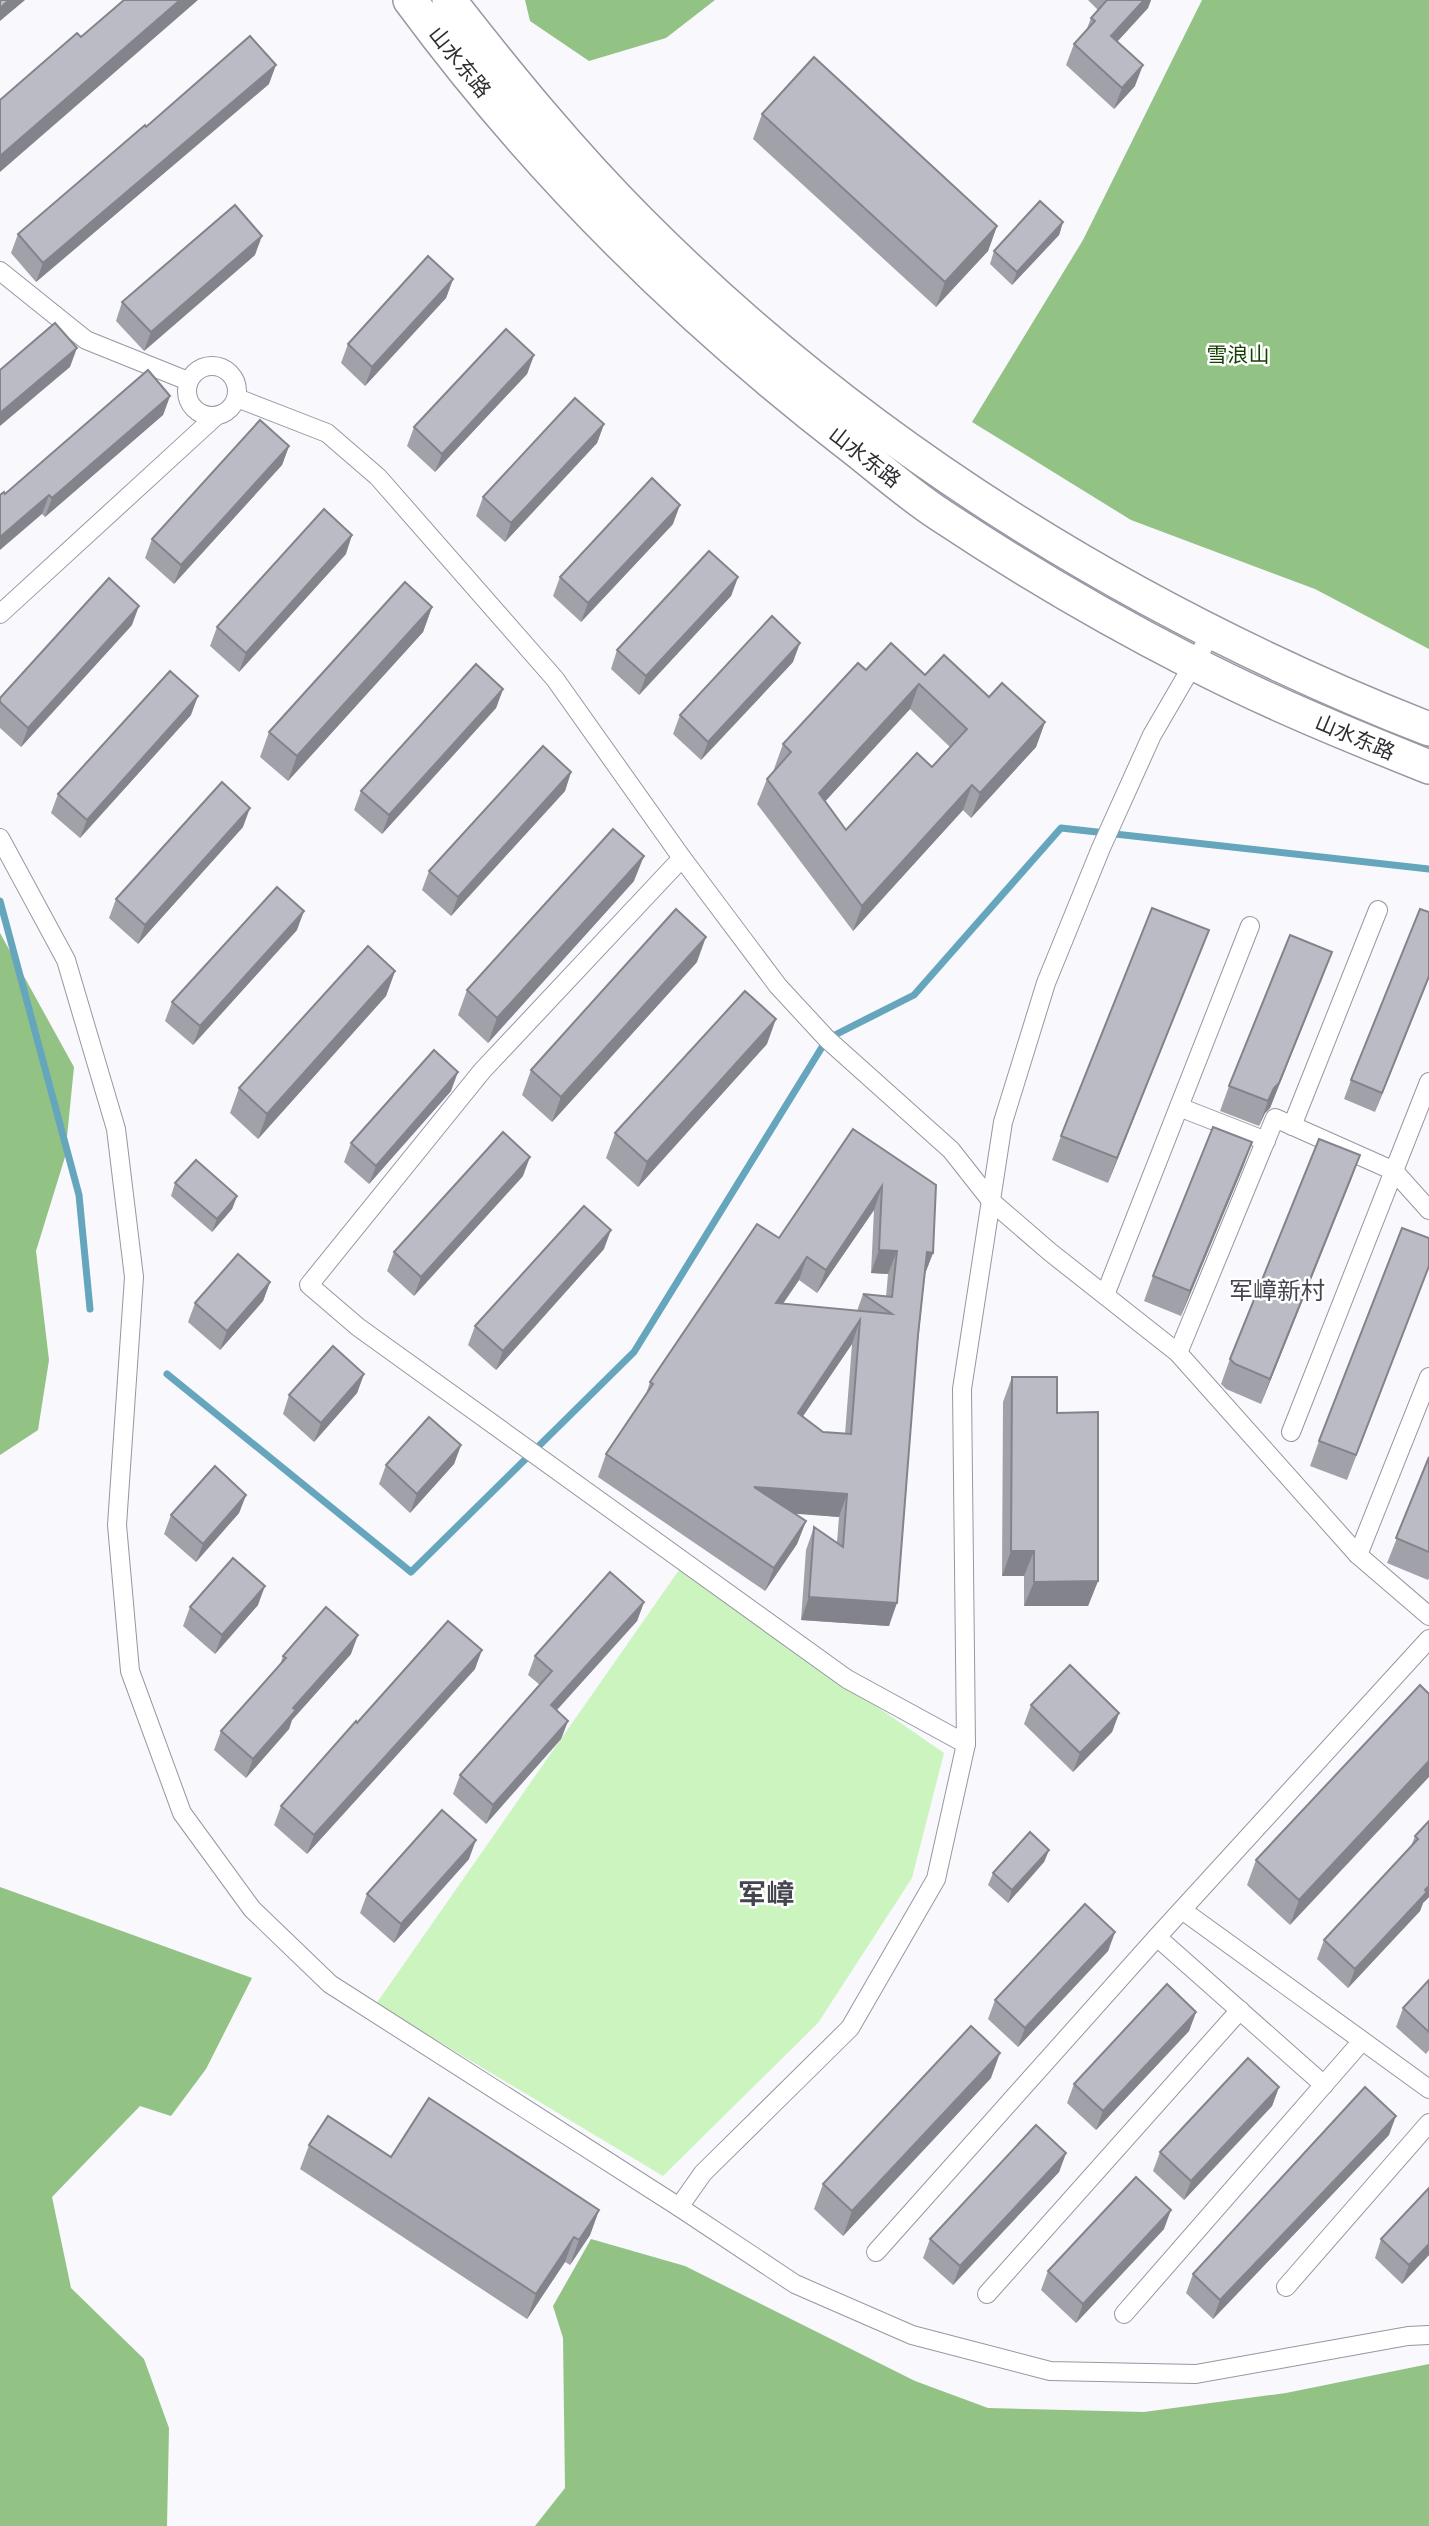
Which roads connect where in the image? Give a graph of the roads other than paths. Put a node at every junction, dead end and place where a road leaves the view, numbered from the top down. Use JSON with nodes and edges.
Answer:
{"nodes":[{"id":1,"x":410,"y":0,"type":"edge"},
{"id":2,"x":449,"y":0,"type":"edge"},
{"id":3,"x":0,"y":271,"type":"edge"},
{"id":4,"x":188,"y":381,"type":"junction"},
{"id":5,"x":237,"y":398,"type":"junction"},
{"id":6,"x":216,"y":416,"type":"junction"},
{"id":7,"x":0,"y":614,"type":"edge"},
{"id":8,"x":1212,"y":632,"type":"junction"},
{"id":9,"x":1193,"y":663,"type":"junction"},
{"id":10,"x":1429,"y":729,"type":"edge"},
{"id":11,"x":1429,"y":768,"type":"edge"},
{"id":12,"x":0,"y":838,"type":"edge"},
{"id":13,"x":682,"y":859,"type":"junction"},
{"id":14,"x":1378,"y":910,"type":"dead end"},
{"id":15,"x":1250,"y":926,"type":"dead end"},
{"id":16,"x":1429,"y":1082,"type":"edge"},
{"id":17,"x":1179,"y":1107,"type":"junction"},
{"id":18,"x":1292,"y":1126,"type":"junction"},
{"id":19,"x":1266,"y":1141,"type":"junction"},
{"id":20,"x":1394,"y":1171,"type":"junction"},
{"id":21,"x":992,"y":1202,"type":"junction"},
{"id":22,"x":1429,"y":1210,"type":"edge"},
{"id":23,"x":1105,"y":1295,"type":"junction"},
{"id":24,"x":1178,"y":1353,"type":"junction"},
{"id":25,"x":1429,"y":1377,"type":"edge"},
{"id":26,"x":1291,"y":1432,"type":"dead end"},
{"id":27,"x":1358,"y":1555,"type":"junction"},
{"id":28,"x":1429,"y":1616,"type":"edge"},
{"id":29,"x":1429,"y":1639,"type":"edge"},
{"id":30,"x":966,"y":1744,"type":"junction"},
{"id":31,"x":1182,"y":1910,"type":"junction"},
{"id":32,"x":1157,"y":1937,"type":"junction"},
{"id":33,"x":1240,"y":2011,"type":"junction"},
{"id":34,"x":1362,"y":2041,"type":"junction"},
{"id":35,"x":1324,"y":2085,"type":"junction"},
{"id":36,"x":1429,"y":2089,"type":"edge"},
{"id":37,"x":1429,"y":2123,"type":"edge"},
{"id":38,"x":679,"y":2207,"type":"junction"},
{"id":39,"x":876,"y":2252,"type":"dead end"},
{"id":40,"x":1286,"y":2287,"type":"dead end"},
{"id":41,"x":987,"y":2294,"type":"dead end"},
{"id":42,"x":1124,"y":2314,"type":"dead end"},
{"id":43,"x":1429,"y":2334,"type":"edge"}],
"edges":[{"from":1,"to":9,"type":"highway","name":"山水东路"},
{"from":2,"to":8,"type":"highway","name":"山水东路"},
{"from":3,"to":4,"type":"street"},
{"from":4,"to":5,"type":"street"},
{"from":4,"to":6,"type":"street"},
{"from":5,"to":6,"type":"street"},
{"from":5,"to":13,"type":"street"},
{"from":6,"to":7,"type":"street"},
{"from":8,"to":9,"type":"street"},
{"from":8,"to":10,"type":"highway","name":"山水东路"},
{"from":9,"to":11,"type":"highway","name":"山水东路"},
{"from":9,"to":21,"type":"street"},
{"from":12,"to":38,"type":"street"},
{"from":13,"to":21,"type":"street"},
{"from":13,"to":30,"type":"street"},
{"from":14,"to":18,"type":"street"},
{"from":15,"to":17,"type":"street"},
{"from":16,"to":20,"type":"street"},
{"from":17,"to":19,"type":"street"},
{"from":17,"to":23,"type":"street"},
{"from":18,"to":19,"type":"street"},
{"from":18,"to":20,"type":"street"},
{"from":19,"to":24,"type":"street"},
{"from":20,"to":22,"type":"street"},
{"from":20,"to":26,"type":"street"},
{"from":21,"to":23,"type":"street"},
{"from":21,"to":30,"type":"street"},
{"from":23,"to":24,"type":"street"},
{"from":24,"to":27,"type":"street"},
{"from":25,"to":27,"type":"street"},
{"from":27,"to":28,"type":"street"},
{"from":29,"to":31,"type":"street"},
{"from":30,"to":38,"type":"street"},
{"from":31,"to":32,"type":"street"},
{"from":31,"to":34,"type":"street"},
{"from":32,"to":33,"type":"street"},
{"from":32,"to":39,"type":"street"},
{"from":33,"to":35,"type":"street"},
{"from":33,"to":41,"type":"street"},
{"from":34,"to":35,"type":"street"},
{"from":34,"to":36,"type":"street"},
{"from":35,"to":42,"type":"street"},
{"from":37,"to":40,"type":"street"},
{"from":38,"to":43,"type":"street"}]}
